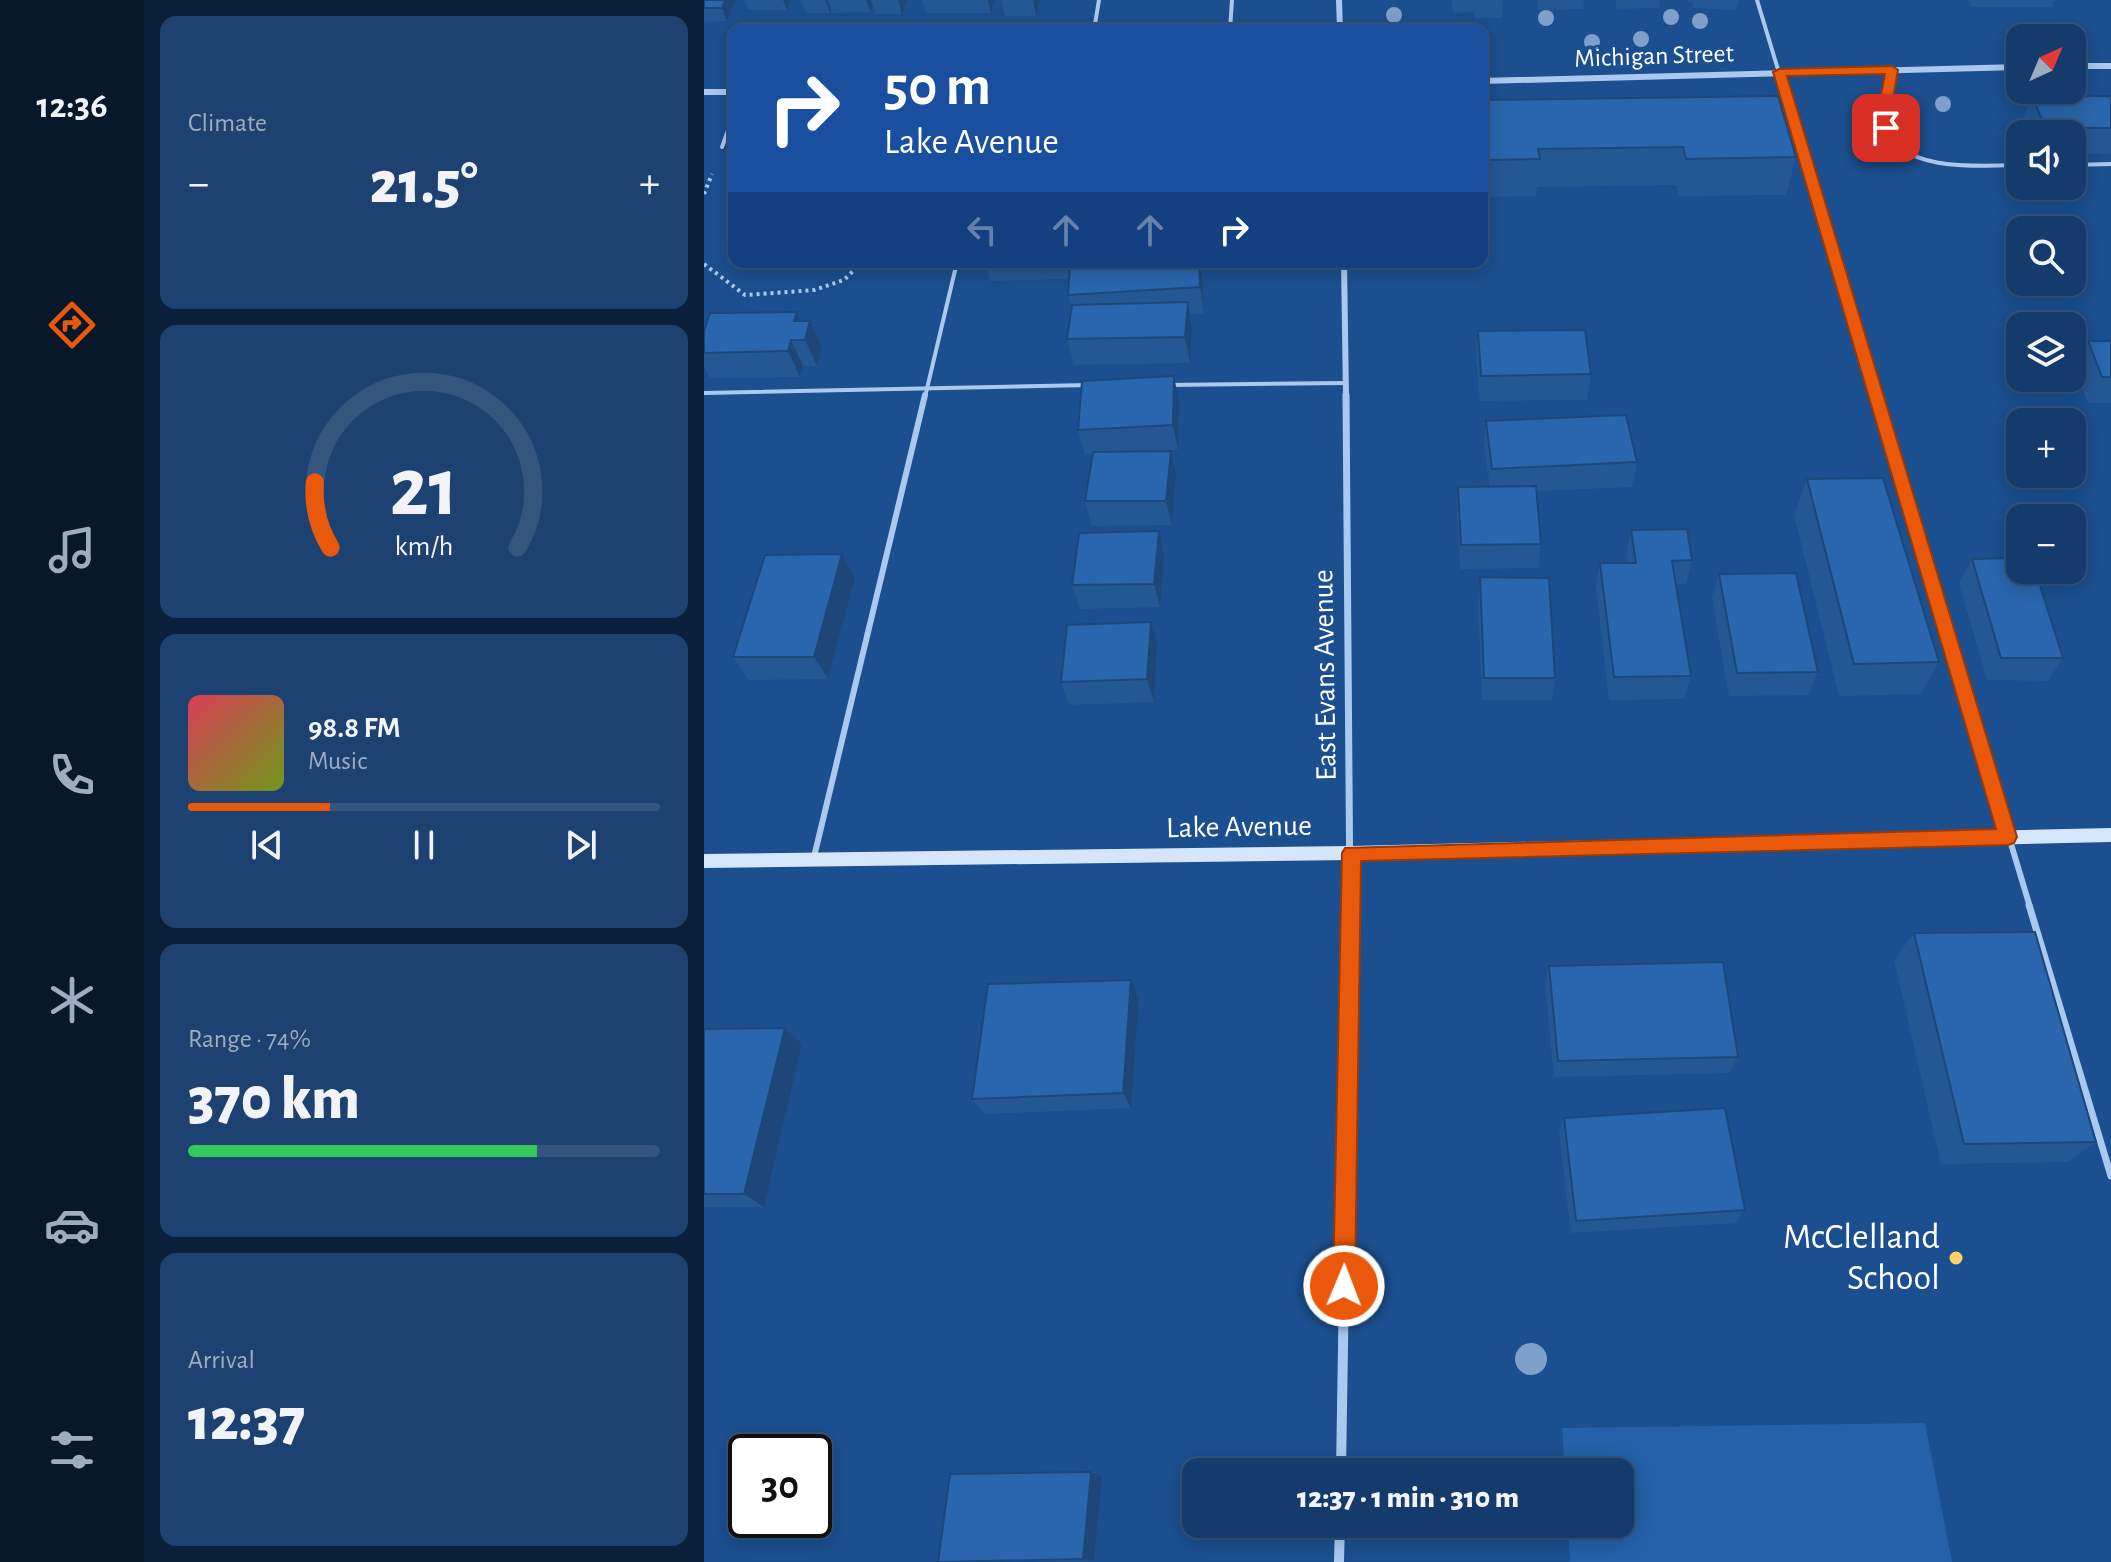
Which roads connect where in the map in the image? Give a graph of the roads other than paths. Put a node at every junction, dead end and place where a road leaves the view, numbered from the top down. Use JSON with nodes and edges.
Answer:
{"nodes":[{"id":1,"x":1099,"y":0,"type":"edge"},
{"id":2,"x":1232,"y":0,"type":"edge"},
{"id":3,"x":1339,"y":0,"type":"edge"},
{"id":4,"x":1757,"y":0,"type":"edge"},
{"id":5,"x":1095,"y":24,"type":"edge"},
{"id":6,"x":1230,"y":24,"type":"edge"},
{"id":7,"x":1340,"y":24,"type":"edge"},
{"id":8,"x":2086,"y":66,"type":"edge"},
{"id":9,"x":2111,"y":66,"type":"edge"},
{"id":10,"x":2006,"y":67,"type":"edge"},
{"id":11,"x":1892,"y":70,"type":"junction"},
{"id":12,"x":1779,"y":72,"type":"junction"},
{"id":13,"x":1488,"y":81,"type":"edge"},
{"id":14,"x":704,"y":92,"type":"edge"},
{"id":15,"x":728,"y":92,"type":"edge"},
{"id":16,"x":728,"y":130,"type":"edge"},
{"id":17,"x":722,"y":147,"type":"dead end"},
{"id":18,"x":2111,"y":164,"type":"edge"},
{"id":19,"x":2006,"y":165,"type":"edge"},
{"id":20,"x":2086,"y":165,"type":"edge"},
{"id":21,"x":956,"y":268,"type":"edge"},
{"id":22,"x":1344,"y":268,"type":"edge"},
{"id":23,"x":1346,"y":383,"type":"junction"},
{"id":24,"x":1102,"y":385,"type":"edge"},
{"id":25,"x":1165,"y":385,"type":"edge"},
{"id":26,"x":929,"y":387,"type":"junction"},
{"id":27,"x":704,"y":393,"type":"edge"},
{"id":28,"x":2111,"y":835,"type":"edge"},
{"id":29,"x":2008,"y":837,"type":"junction"},
{"id":30,"x":1351,"y":853,"type":"junction"},
{"id":31,"x":814,"y":860,"type":"junction"},
{"id":32,"x":704,"y":861,"type":"edge"},
{"id":33,"x":2111,"y":1176,"type":"edge"},
{"id":34,"x":1341,"y":1458,"type":"edge"},
{"id":35,"x":1340,"y":1538,"type":"edge"},
{"id":36,"x":1339,"y":1562,"type":"edge"}],
"edges":[{"from":1,"to":5,"type":"lane"},
{"from":2,"to":6,"type":"lane"},
{"from":3,"to":7,"type":"street"},
{"from":4,"to":12,"type":"lane"},
{"from":8,"to":9,"type":"street"},
{"from":10,"to":11,"type":"street","name":"Michigan Street"},
{"from":11,"to":12,"type":"street","name":"Michigan Street"},
{"from":11,"to":19,"type":"lane"},
{"from":12,"to":13,"type":"street","name":"Michigan Street"},
{"from":12,"to":29,"type":"lane"},
{"from":14,"to":15,"type":"street"},
{"from":16,"to":17,"type":"lane"},
{"from":18,"to":20,"type":"lane"},
{"from":21,"to":26,"type":"lane"},
{"from":22,"to":23,"type":"street","name":"East Evans Avenue"},
{"from":23,"to":25,"type":"lane"},
{"from":23,"to":30,"type":"street","name":"East Evans Avenue"},
{"from":24,"to":26,"type":"lane"},
{"from":26,"to":27,"type":"lane"},
{"from":26,"to":31,"type":"lane"},
{"from":28,"to":29,"type":"street","name":"Lake Avenue"},
{"from":29,"to":30,"type":"street","name":"Lake Avenue"},
{"from":29,"to":33,"type":"lane"},
{"from":30,"to":31,"type":"street","name":"Lake Avenue"},
{"from":30,"to":34,"type":"street","name":"East Evans Avenue"},
{"from":31,"to":32,"type":"street","name":"Lake Avenue"},
{"from":35,"to":36,"type":"street"}]}
